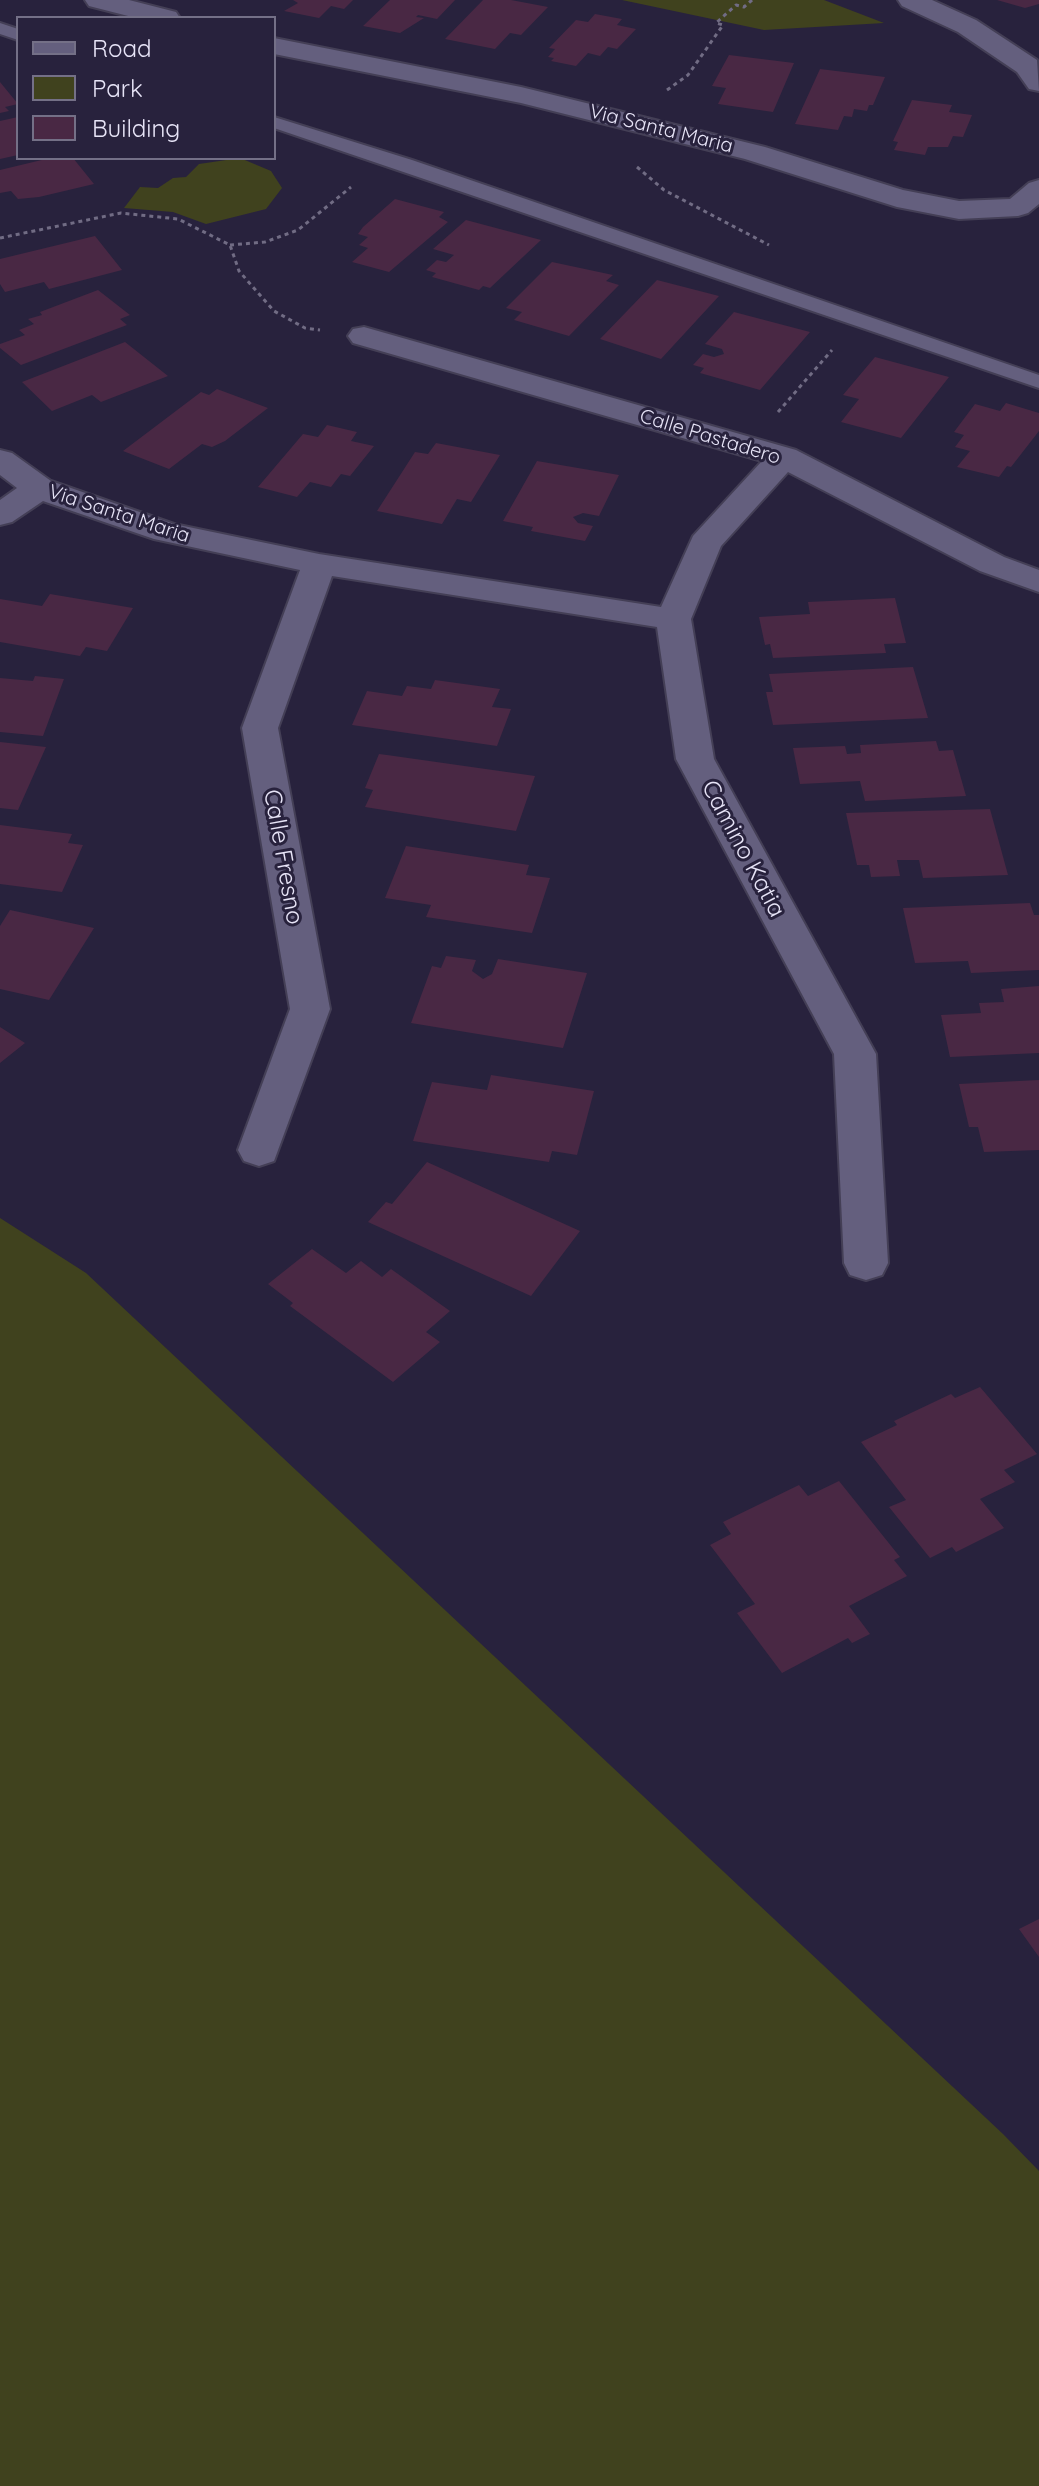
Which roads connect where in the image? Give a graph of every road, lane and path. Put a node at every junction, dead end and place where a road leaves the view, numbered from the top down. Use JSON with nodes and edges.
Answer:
{"nodes":[{"id":1,"x":98,"y":0,"type":"edge"},
{"id":2,"x":752,"y":0,"type":"edge"},
{"id":3,"x":911,"y":0,"type":"edge"},
{"id":4,"x":159,"y":16,"type":"edge"},
{"id":5,"x":276,"y":46,"type":"edge"},
{"id":6,"x":1039,"y":83,"type":"edge"},
{"id":7,"x":630,"y":122,"type":"junction"},
{"id":8,"x":276,"y":123,"type":"edge"},
{"id":9,"x":392,"y":160,"type":"junction"},
{"id":10,"x":1039,"y":189,"type":"edge"},
{"id":11,"x":0,"y":238,"type":"edge"},
{"id":12,"x":230,"y":245,"type":"junction"},
{"id":13,"x":364,"y":336,"type":"joint"},
{"id":14,"x":1039,"y":382,"type":"edge"},
{"id":15,"x":784,"y":457,"type":"junction"},
{"id":16,"x":0,"y":460,"type":"edge"},
{"id":17,"x":39,"y":488,"type":"junction"},
{"id":18,"x":0,"y":515,"type":"edge"},
{"id":19,"x":319,"y":564,"type":"junction"},
{"id":20,"x":1039,"y":582,"type":"edge"},
{"id":21,"x":673,"y":619,"type":"junction"},
{"id":22,"x":259,"y":1150,"type":"dead end"},
{"id":23,"x":866,"y":1263,"type":"dead end"}],
"edges":[{"from":1,"to":4,"type":"street"},
{"from":2,"to":7,"type":"path"},
{"from":3,"to":6,"type":"street"},
{"from":5,"to":7,"type":"street","name":"Via Santa Maria"},
{"from":7,"to":10,"type":"street","name":"Via Santa Maria"},
{"from":8,"to":9,"type":"lane"},
{"from":9,"to":12,"type":"path"},
{"from":9,"to":14,"type":"lane"},
{"from":11,"to":12,"type":"path"},
{"from":12,"to":13,"type":"path"},
{"from":13,"to":15,"type":"street","name":"Calle Pastadero"},
{"from":15,"to":20,"type":"street","name":"Calle Pastadero"},
{"from":15,"to":21,"type":"street"},
{"from":16,"to":17,"type":"street","name":"Via Santa Maria"},
{"from":17,"to":18,"type":"street"},
{"from":17,"to":19,"type":"street","name":"Via Santa Maria"},
{"from":19,"to":21,"type":"street","name":"Via Santa Maria"},
{"from":19,"to":22,"type":"street","name":"Calle Fresno"},
{"from":21,"to":23,"type":"street","name":"Camino Katia"}]}
